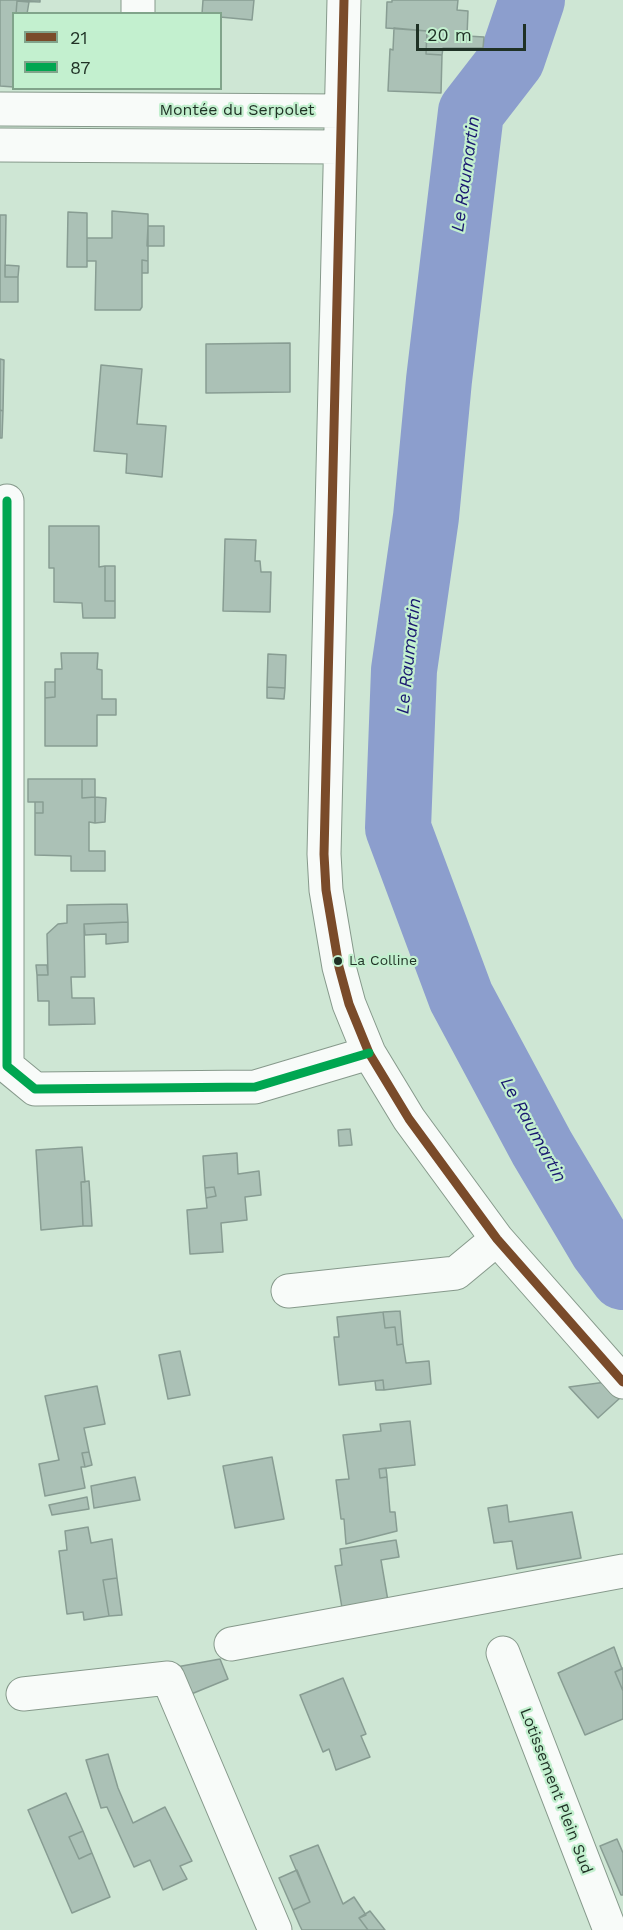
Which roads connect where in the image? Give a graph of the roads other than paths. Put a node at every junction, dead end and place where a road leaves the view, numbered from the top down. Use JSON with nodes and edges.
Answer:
{"nodes":[{"id":1,"x":344,"y":0,"type":"edge"},
{"id":2,"x":133,"y":99,"type":"edge"},
{"id":3,"x":0,"y":109,"type":"edge"},
{"id":4,"x":341,"y":111,"type":"junction"},
{"id":5,"x":0,"y":145,"type":"edge"},
{"id":6,"x":340,"y":147,"type":"junction"},
{"id":7,"x":7,"y":501,"type":"dead end"},
{"id":8,"x":369,"y":1053,"type":"junction"},
{"id":9,"x":497,"y":1239,"type":"junction"},
{"id":10,"x":288,"y":1291,"type":"dead end"},
{"id":11,"x":623,"y":1382,"type":"edge"},
{"id":12,"x":623,"y":1570,"type":"edge"},
{"id":13,"x":231,"y":1644,"type":"dead end"},
{"id":14,"x":503,"y":1653,"type":"dead end"},
{"id":15,"x":23,"y":1694,"type":"dead end"},
{"id":16,"x":274,"y":1930,"type":"edge"},
{"id":17,"x":610,"y":1930,"type":"edge"}],
"edges":[{"from":1,"to":4,"type":"street"},
{"from":2,"to":3,"type":"street","name":"Montée du Serpolet"},
{"from":2,"to":4,"type":"street","name":"Montée du Serpolet"},
{"from":4,"to":6,"type":"street"},
{"from":5,"to":6,"type":"street"},
{"from":6,"to":8,"type":"street"},
{"from":7,"to":8,"type":"street"},
{"from":8,"to":9,"type":"street"},
{"from":9,"to":10,"type":"street"},
{"from":9,"to":11,"type":"street"},
{"from":12,"to":13,"type":"street"},
{"from":14,"to":17,"type":"street","name":"Lotissement Plein Sud"},
{"from":15,"to":16,"type":"street"}]}
